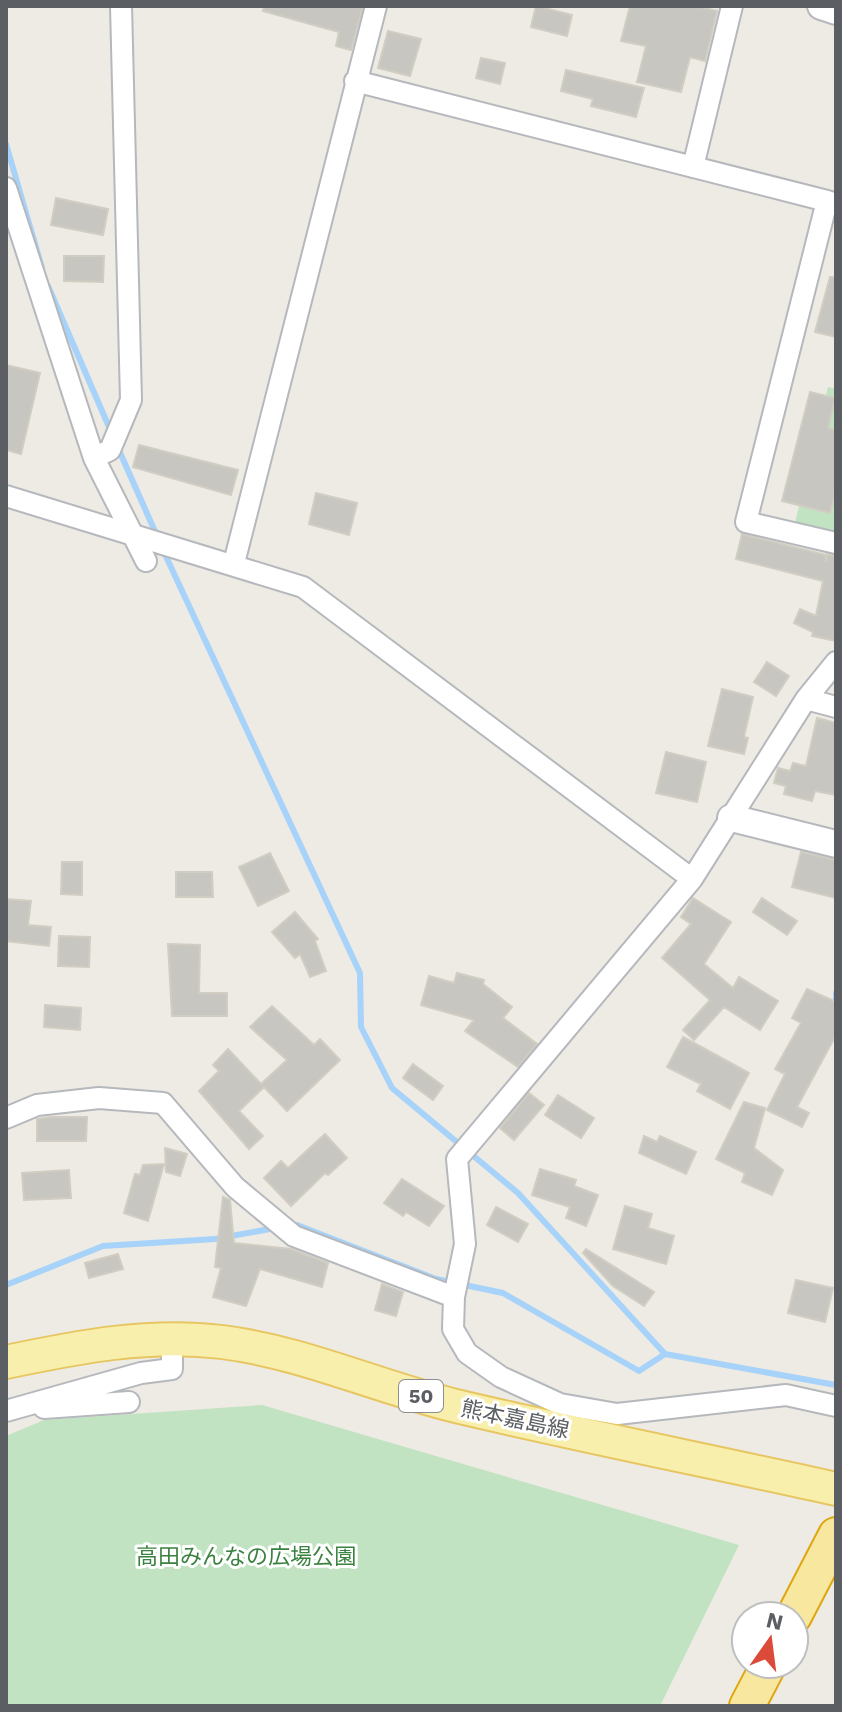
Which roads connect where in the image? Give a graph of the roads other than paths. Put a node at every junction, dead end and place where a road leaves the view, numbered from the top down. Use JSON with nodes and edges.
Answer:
{"nodes":[{"id":1,"x":121,"y":6,"type":"edge"},
{"id":2,"x":376,"y":6,"type":"edge"},
{"id":3,"x":732,"y":6,"type":"edge"},
{"id":4,"x":821,"y":6,"type":"edge"},
{"id":5,"x":836,"y":11,"type":"edge"},
{"id":6,"x":355,"y":81,"type":"junction"},
{"id":7,"x":693,"y":167,"type":"junction"},
{"id":8,"x":6,"y":188,"type":"edge"},
{"id":9,"x":832,"y":203,"type":"edge"},
{"id":10,"x":94,"y":458,"type":"junction"},
{"id":11,"x":6,"y":496,"type":"edge"},
{"id":12,"x":137,"y":538,"type":"junction"},
{"id":13,"x":836,"y":543,"type":"edge"},
{"id":14,"x":146,"y":561,"type":"dead end"},
{"id":15,"x":234,"y":563,"type":"junction"},
{"id":16,"x":836,"y":662,"type":"edge"},
{"id":17,"x":806,"y":699,"type":"junction"},
{"id":18,"x":836,"y":707,"type":"edge"},
{"id":19,"x":731,"y":818,"type":"junction"},
{"id":20,"x":836,"y":844,"type":"edge"},
{"id":21,"x":692,"y":879,"type":"junction"},
{"id":22,"x":6,"y":1118,"type":"edge"},
{"id":23,"x":454,"y":1297,"type":"junction"},
{"id":24,"x":172,"y":1339,"type":"junction"},
{"id":25,"x":6,"y":1362,"type":"edge"},
{"id":26,"x":129,"y":1402,"type":"dead end"},
{"id":27,"x":836,"y":1406,"type":"edge"},
{"id":28,"x":13,"y":1410,"type":"edge"},
{"id":29,"x":836,"y":1489,"type":"edge"},
{"id":30,"x":835,"y":1536,"type":"edge"},
{"id":31,"x":802,"y":1600,"type":"edge"},
{"id":32,"x":761,"y":1680,"type":"edge"},
{"id":33,"x":747,"y":1706,"type":"edge"}],
"edges":[{"from":1,"to":10,"type":"street"},
{"from":2,"to":6,"type":"street"},
{"from":3,"to":7,"type":"street"},
{"from":4,"to":5,"type":"street"},
{"from":6,"to":7,"type":"street"},
{"from":6,"to":15,"type":"street"},
{"from":7,"to":9,"type":"street"},
{"from":8,"to":10,"type":"street"},
{"from":9,"to":13,"type":"street"},
{"from":10,"to":12,"type":"street"},
{"from":11,"to":12,"type":"street"},
{"from":12,"to":14,"type":"street"},
{"from":12,"to":15,"type":"street"},
{"from":15,"to":21,"type":"street"},
{"from":16,"to":17,"type":"street"},
{"from":17,"to":18,"type":"street"},
{"from":17,"to":19,"type":"street"},
{"from":19,"to":20,"type":"street"},
{"from":19,"to":21,"type":"street"},
{"from":21,"to":23,"type":"street"},
{"from":22,"to":23,"type":"street"},
{"from":23,"to":27,"type":"street"},
{"from":24,"to":25,"type":"main road","name":"熊本嘉島線","number":"50"},
{"from":24,"to":28,"type":"street"},
{"from":24,"to":29,"type":"main road","name":"熊本嘉島線","number":"50"},
{"from":26,"to":28,"type":"street"},
{"from":30,"to":31,"type":"highway"},
{"from":32,"to":33,"type":"highway"}]}
